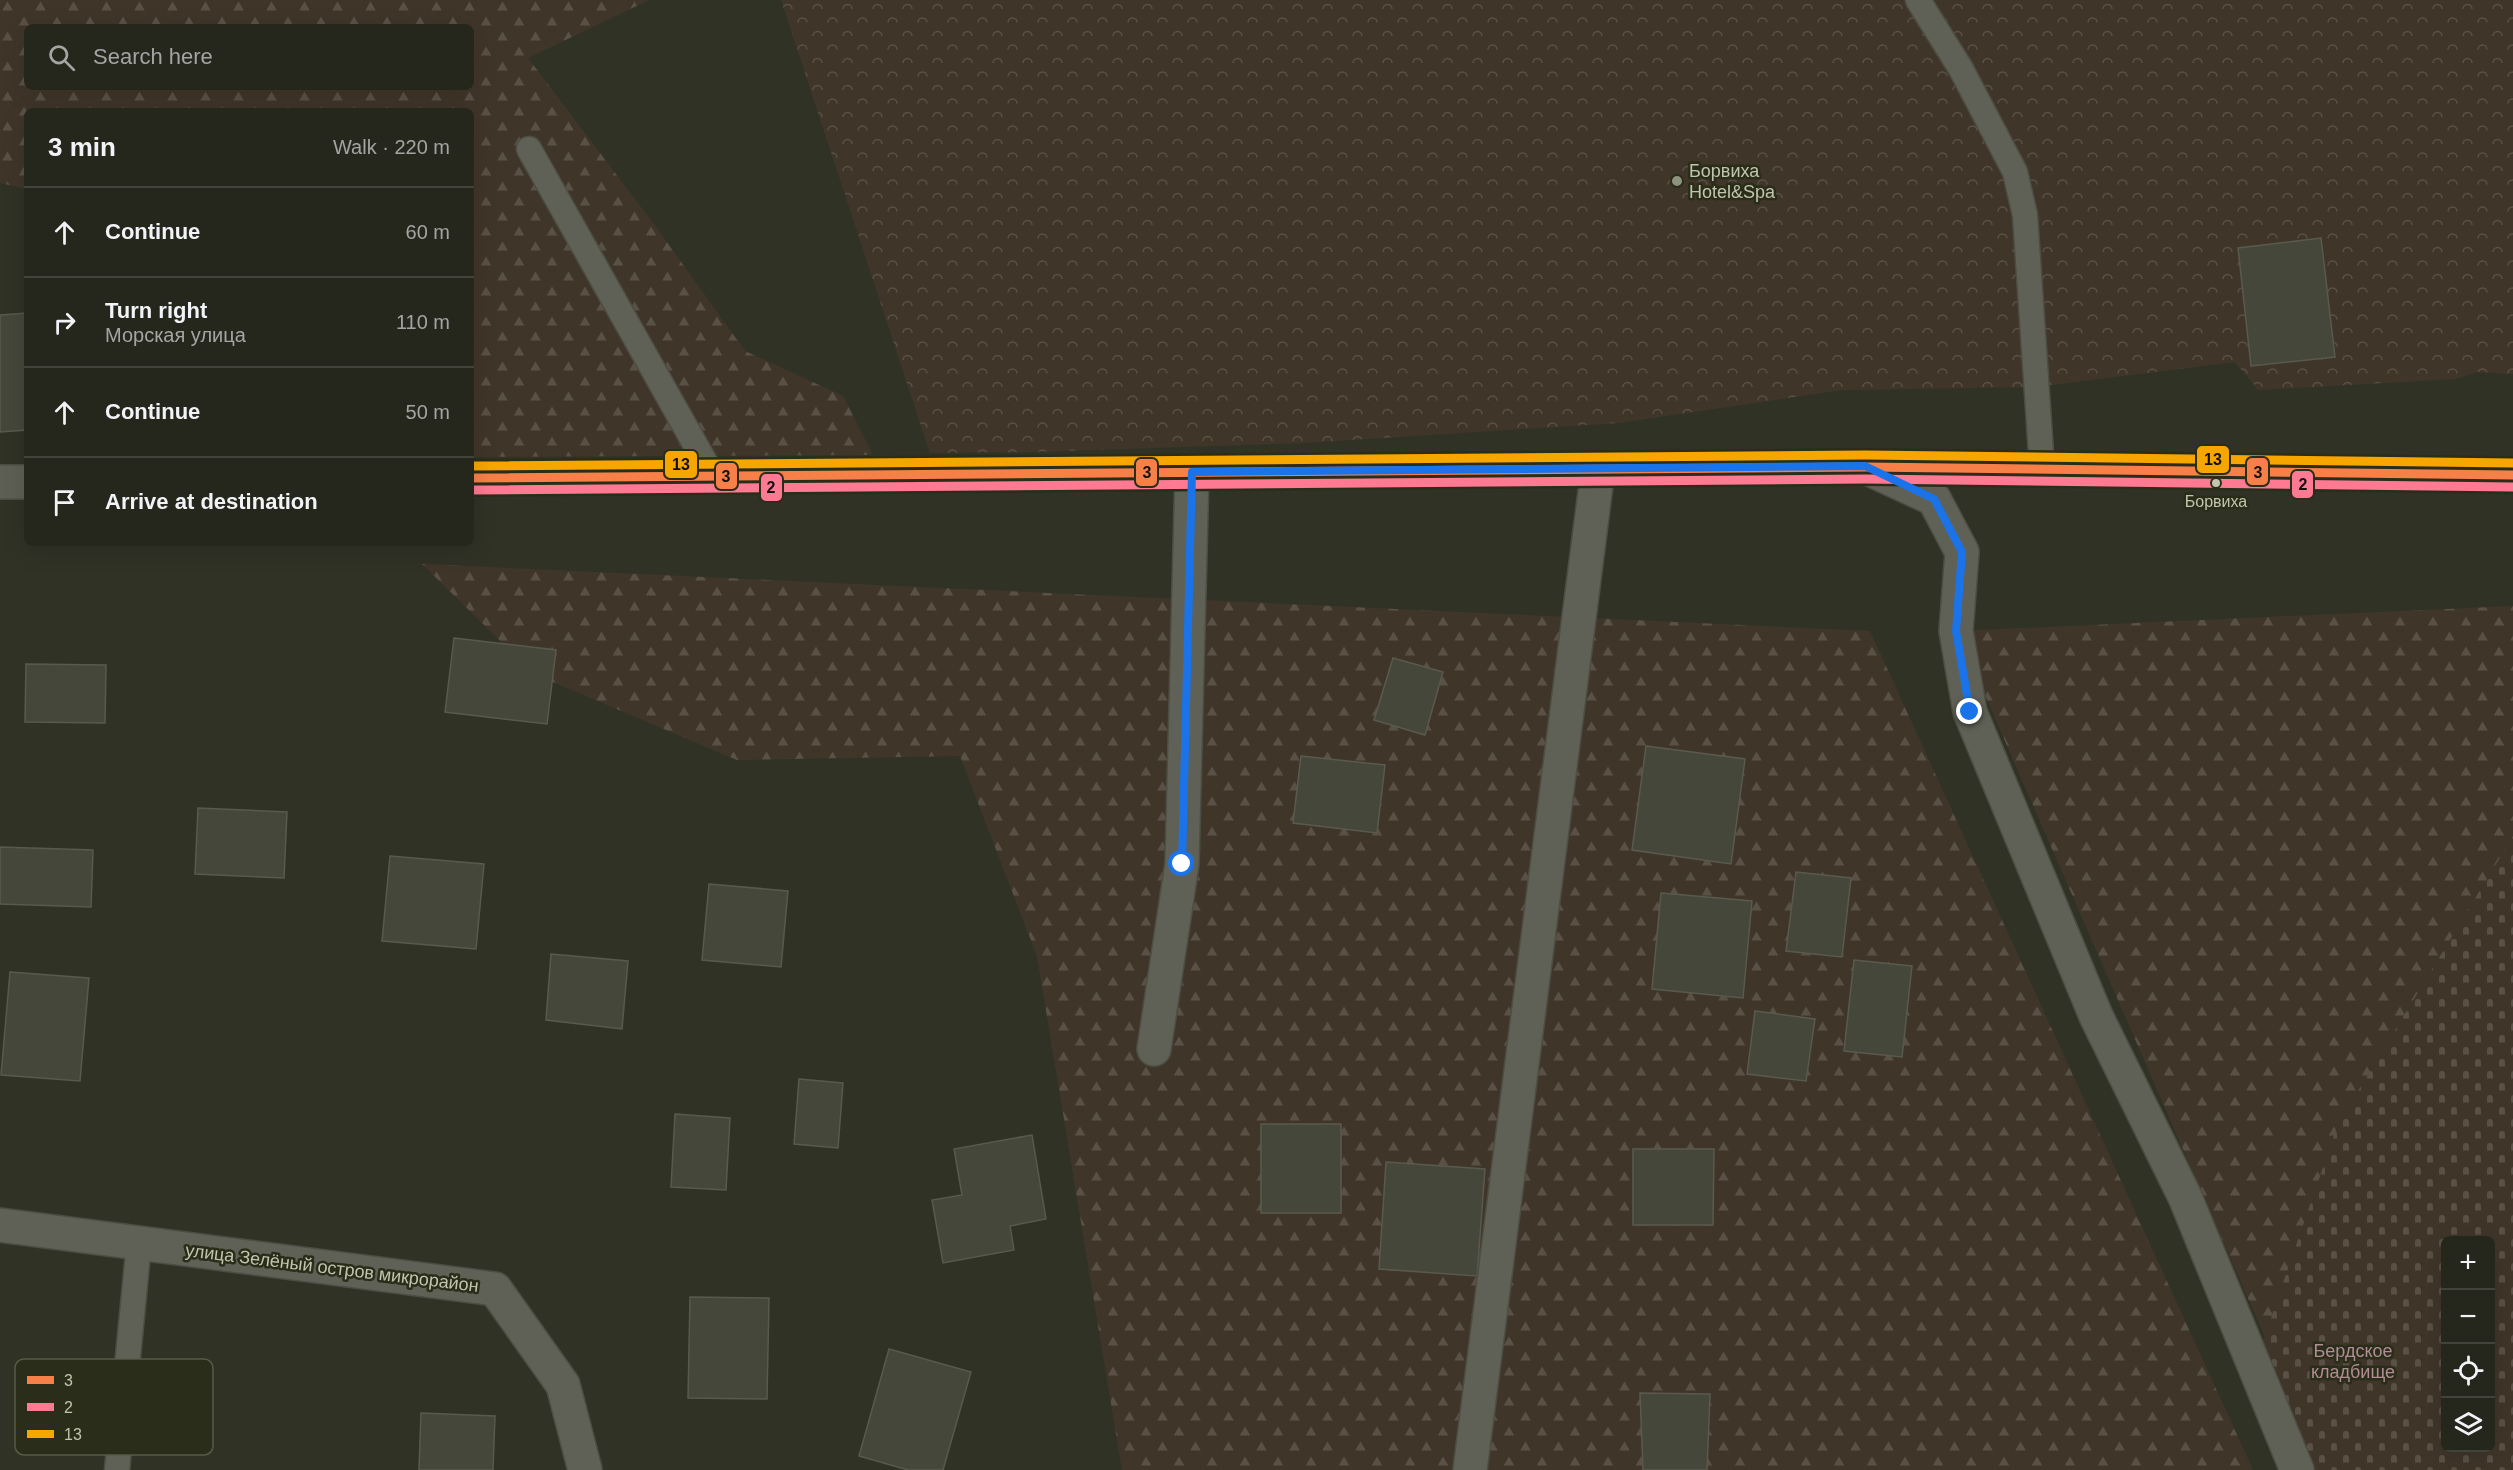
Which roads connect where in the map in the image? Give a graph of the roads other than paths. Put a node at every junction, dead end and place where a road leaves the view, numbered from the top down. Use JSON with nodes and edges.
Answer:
{"nodes":[{"id":1,"x":1918,"y":0,"type":"edge"},
{"id":2,"x":529,"y":149,"type":"dead end"},
{"id":3,"x":1865,"y":466,"type":"junction"},
{"id":4,"x":2042,"y":468,"type":"junction"},
{"id":5,"x":1598,"y":469,"type":"junction"},
{"id":6,"x":1192,"y":472,"type":"junction"},
{"id":7,"x":2513,"y":475,"type":"edge"},
{"id":8,"x":713,"y":476,"type":"junction"},
{"id":9,"x":474,"y":478,"type":"edge"},
{"id":10,"x":0,"y":482,"type":"edge"},
{"id":11,"x":24,"y":482,"type":"edge"},
{"id":12,"x":1154,"y":1049,"type":"dead end"},
{"id":13,"x":0,"y":1225,"type":"edge"},
{"id":14,"x":139,"y":1243,"type":"junction"},
{"id":15,"x":128,"y":1359,"type":"edge"},
{"id":16,"x":118,"y":1455,"type":"edge"},
{"id":17,"x":117,"y":1470,"type":"edge"},
{"id":18,"x":585,"y":1470,"type":"edge"},
{"id":19,"x":1470,"y":1470,"type":"edge"},
{"id":20,"x":2297,"y":1470,"type":"edge"}],
"edges":[{"from":1,"to":4,"type":"lane"},
{"from":2,"to":8,"type":"lane"},
{"from":3,"to":4,"type":"street"},
{"from":3,"to":5,"type":"street"},
{"from":3,"to":20,"type":"street"},
{"from":4,"to":7,"type":"street"},
{"from":5,"to":6,"type":"street"},
{"from":5,"to":19,"type":"street"},
{"from":6,"to":8,"type":"street"},
{"from":6,"to":12,"type":"street"},
{"from":8,"to":9,"type":"street"},
{"from":10,"to":11,"type":"street"},
{"from":13,"to":14,"type":"street","name":"улица Зелёный остров микрорайон"},
{"from":14,"to":15,"type":"lane"},
{"from":14,"to":18,"type":"street","name":"улица Зелёный остров микрорайон"},
{"from":16,"to":17,"type":"lane"}]}
